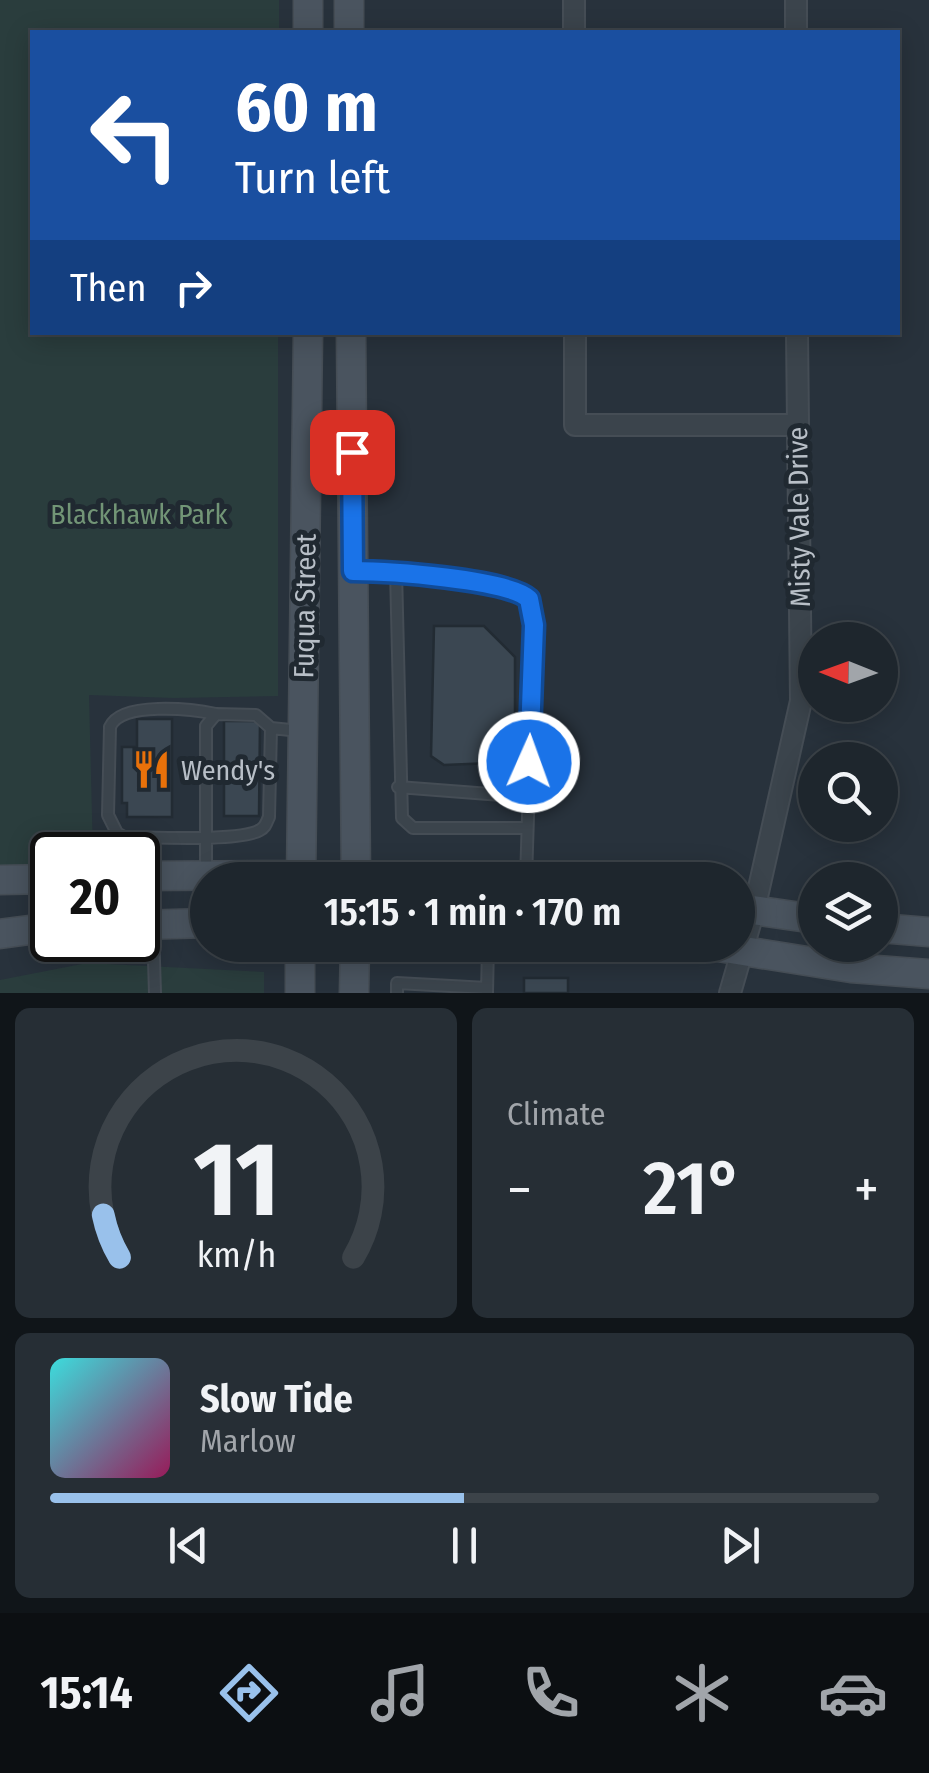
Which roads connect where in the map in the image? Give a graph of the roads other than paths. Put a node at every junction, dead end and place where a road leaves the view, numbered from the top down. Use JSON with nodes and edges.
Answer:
{"nodes":[{"id":1,"x":308,"y":0,"type":"edge"},
{"id":2,"x":349,"y":0,"type":"edge"},
{"id":3,"x":574,"y":0,"type":"edge"},
{"id":4,"x":796,"y":0,"type":"edge"},
{"id":5,"x":308,"y":30,"type":"edge"},
{"id":6,"x":349,"y":30,"type":"edge"},
{"id":7,"x":574,"y":30,"type":"edge"},
{"id":8,"x":796,"y":30,"type":"edge"},
{"id":9,"x":308,"y":335,"type":"edge"},
{"id":10,"x":352,"y":335,"type":"edge"},
{"id":11,"x":575,"y":335,"type":"edge"},
{"id":12,"x":797,"y":335,"type":"edge"},
{"id":13,"x":797,"y":424,"type":"junction"},
{"id":14,"x":353,"y":571,"type":"junction"},
{"id":15,"x":396,"y":571,"type":"junction"},
{"id":16,"x":306,"y":572,"type":"junction"},
{"id":17,"x":216,"y":714,"type":"junction"},
{"id":18,"x":271,"y":728,"type":"junction"},
{"id":19,"x":303,"y":731,"type":"junction"},
{"id":20,"x":398,"y":787,"type":"junction"},
{"id":21,"x":528,"y":796,"type":"junction"},
{"id":22,"x":527,"y":828,"type":"junction"},
{"id":23,"x":206,"y":837,"type":"junction"},
{"id":24,"x":206,"y":862,"type":"edge"},
{"id":25,"x":301,"y":862,"type":"edge"},
{"id":26,"x":356,"y":862,"type":"edge"},
{"id":27,"x":526,"y":862,"type":"edge"},
{"id":28,"x":190,"y":875,"type":"edge"},
{"id":29,"x":755,"y":875,"type":"edge"},
{"id":30,"x":160,"y":876,"type":"edge"},
{"id":31,"x":30,"y":879,"type":"edge"},
{"id":32,"x":0,"y":880,"type":"edge"},
{"id":33,"x":755,"y":910,"type":"edge"},
{"id":34,"x":798,"y":917,"type":"edge"},
{"id":35,"x":190,"y":924,"type":"edge"},
{"id":36,"x":160,"y":925,"type":"edge"},
{"id":37,"x":898,"y":929,"type":"edge"},
{"id":38,"x":30,"y":930,"type":"edge"},
{"id":39,"x":929,"y":932,"type":"edge"},
{"id":40,"x":0,"y":934,"type":"edge"},
{"id":41,"x":755,"y":952,"type":"edge"},
{"id":42,"x":150,"y":962,"type":"edge"},
{"id":43,"x":300,"y":962,"type":"edge"},
{"id":44,"x":354,"y":962,"type":"edge"},
{"id":45,"x":488,"y":962,"type":"edge"},
{"id":46,"x":737,"y":962,"type":"edge"},
{"id":47,"x":929,"y":974,"type":"edge"},
{"id":48,"x":487,"y":990,"type":"edge"},
{"id":49,"x":154,"y":993,"type":"edge"},
{"id":50,"x":300,"y":993,"type":"edge"},
{"id":51,"x":354,"y":993,"type":"edge"},
{"id":52,"x":396,"y":993,"type":"edge"},
{"id":53,"x":730,"y":993,"type":"edge"}],
"edges":[{"from":1,"to":5,"type":"main road"},
{"from":2,"to":6,"type":"main road"},
{"from":3,"to":7,"type":"street"},
{"from":4,"to":8,"type":"street"},
{"from":9,"to":16,"type":"main road","name":"Fuqua Street"},
{"from":10,"to":14,"type":"main road","name":"Fuqua Street"},
{"from":11,"to":13,"type":"street"},
{"from":12,"to":13,"type":"street","name":"Misty Vale Drive"},
{"from":13,"to":29,"type":"street","name":"Misty Vale Drive"},
{"from":14,"to":15,"type":"lane"},
{"from":14,"to":16,"type":"main road"},
{"from":14,"to":26,"type":"main road","name":"Fuqua Street"},
{"from":15,"to":20,"type":"lane"},
{"from":15,"to":21,"type":"lane"},
{"from":16,"to":19,"type":"main road","name":"Fuqua Street"},
{"from":17,"to":18,"type":"lane"},
{"from":17,"to":23,"type":"lane"},
{"from":17,"to":23,"type":"lane"},
{"from":18,"to":19,"type":"lane"},
{"from":18,"to":23,"type":"lane"},
{"from":19,"to":25,"type":"main road","name":"Fuqua Street"},
{"from":20,"to":21,"type":"lane"},
{"from":20,"to":22,"type":"lane"},
{"from":21,"to":22,"type":"lane"},
{"from":22,"to":27,"type":"lane"},
{"from":23,"to":24,"type":"lane"},
{"from":28,"to":30,"type":"main road"},
{"from":31,"to":32,"type":"main road"},
{"from":33,"to":34,"type":"main road"},
{"from":35,"to":36,"type":"main road"},
{"from":37,"to":39,"type":"main road"},
{"from":38,"to":40,"type":"main road"},
{"from":41,"to":47,"type":"main road"},
{"from":42,"to":49,"type":"lane"},
{"from":43,"to":50,"type":"main road"},
{"from":44,"to":51,"type":"main road"},
{"from":45,"to":48,"type":"lane"},
{"from":46,"to":53,"type":"street","name":"Misty Vale Drive"},
{"from":48,"to":52,"type":"lane"}]}
